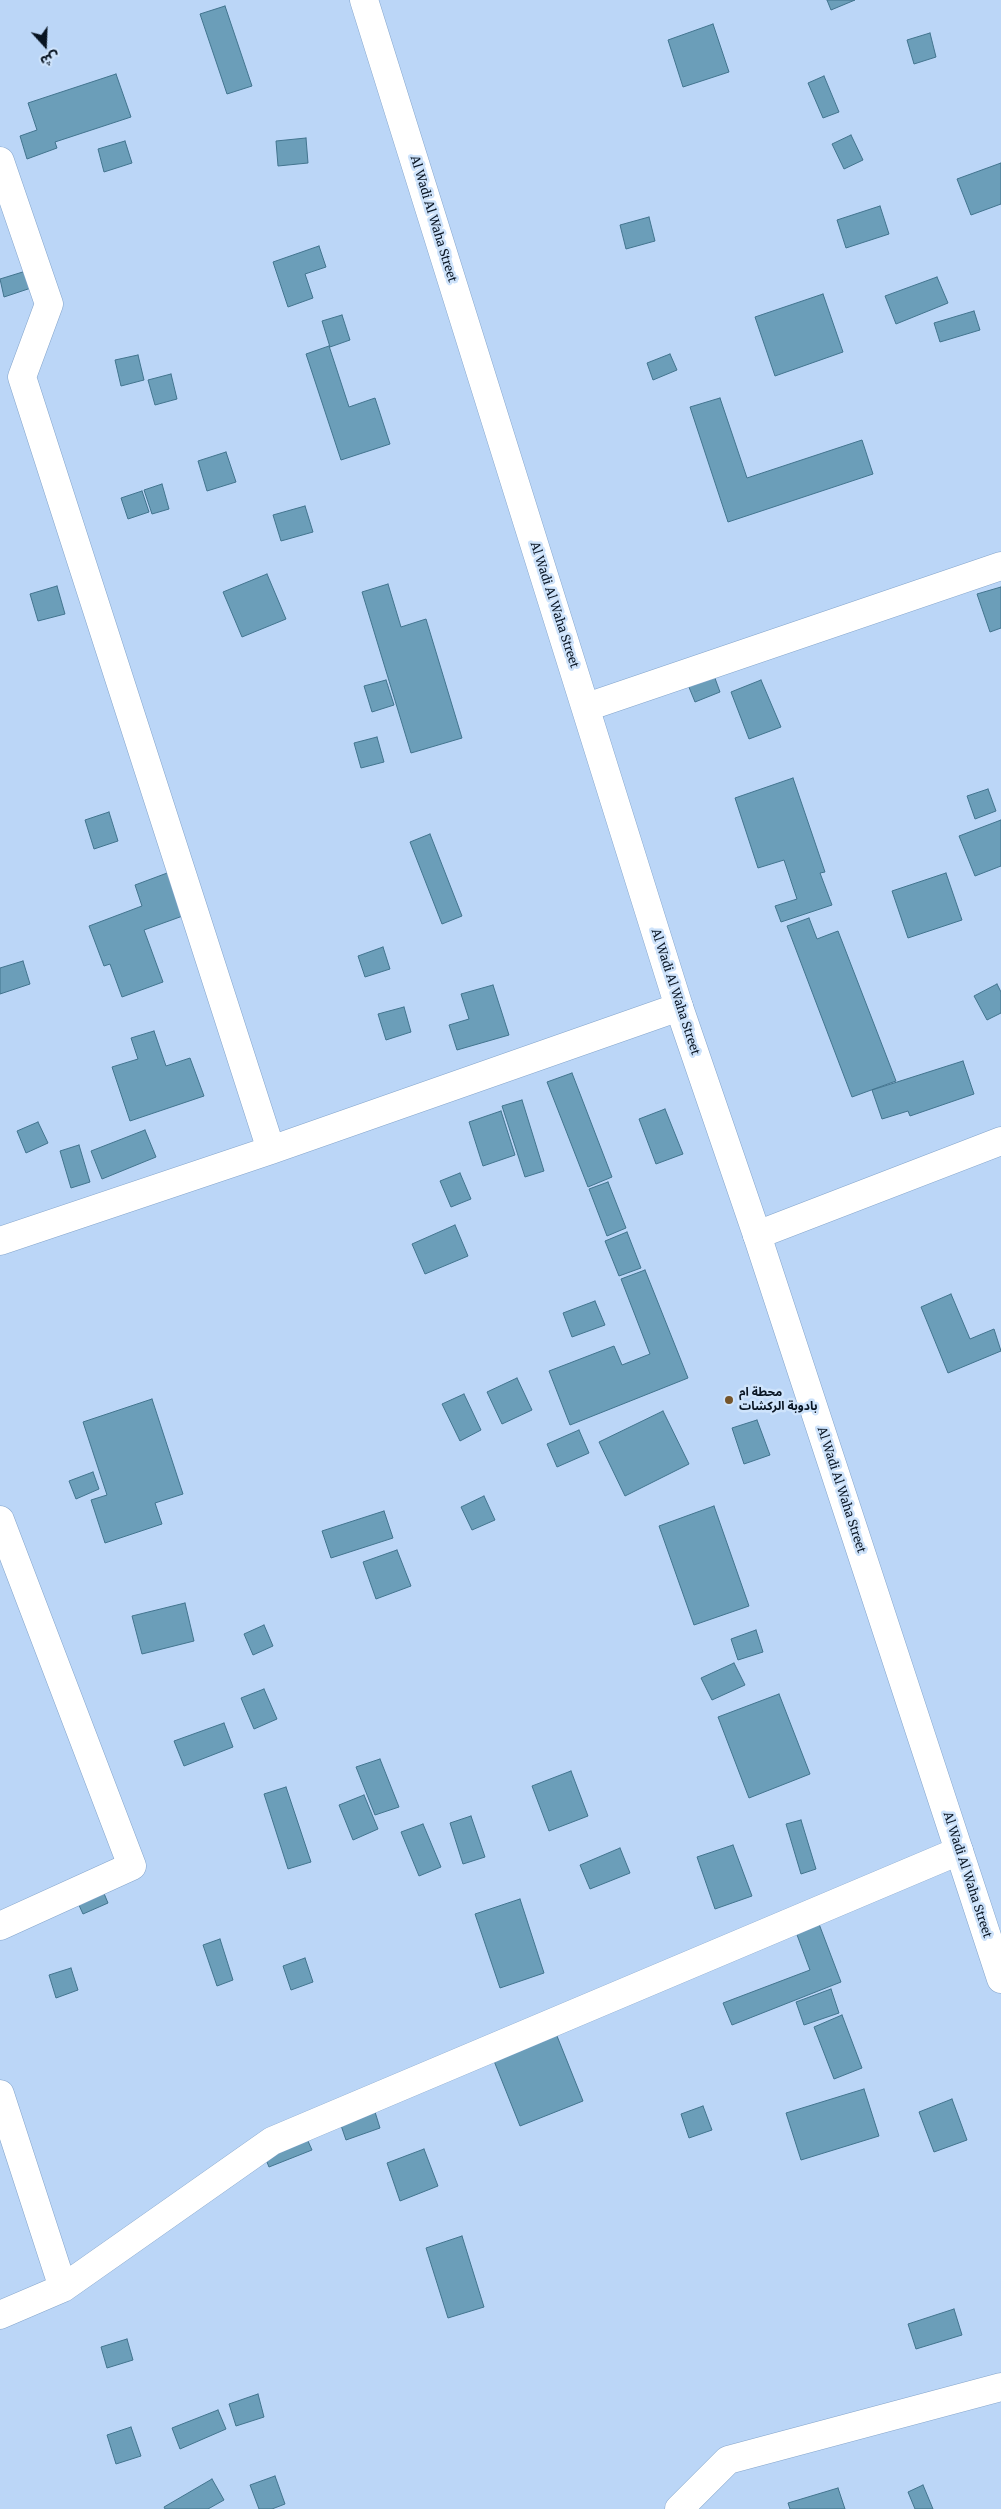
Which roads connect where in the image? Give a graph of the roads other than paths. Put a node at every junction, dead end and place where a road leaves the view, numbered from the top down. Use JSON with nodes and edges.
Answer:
{"nodes":[{"id":1,"x":364,"y":0,"type":"edge"},
{"id":2,"x":0,"y":161,"type":"edge"},
{"id":3,"x":1001,"y":566,"type":"edge"},
{"id":4,"x":586,"y":707,"type":"junction"},
{"id":5,"x":679,"y":1007,"type":"junction"},
{"id":6,"x":1001,"y":1141,"type":"edge"},
{"id":7,"x":271,"y":1150,"type":"junction"},
{"id":8,"x":757,"y":1235,"type":"junction"},
{"id":9,"x":0,"y":1241,"type":"edge"},
{"id":10,"x":0,"y":1520,"type":"edge"},
{"id":11,"x":959,"y":1851,"type":"junction"},
{"id":12,"x":0,"y":1926,"type":"edge"},
{"id":13,"x":1001,"y":1979,"type":"edge"},
{"id":14,"x":0,"y":2094,"type":"edge"},
{"id":15,"x":62,"y":2288,"type":"junction"},
{"id":16,"x":0,"y":2315,"type":"edge"},
{"id":17,"x":1001,"y":2387,"type":"edge"},
{"id":18,"x":679,"y":2509,"type":"edge"}],
"edges":[{"from":1,"to":4,"type":"street","name":"Al Wadi Al Waha Street"},
{"from":2,"to":7,"type":"street"},
{"from":3,"to":4,"type":"street"},
{"from":4,"to":5,"type":"street","name":"Al Wadi Al Waha Street"},
{"from":5,"to":7,"type":"street"},
{"from":5,"to":8,"type":"street","name":"Al Wadi Al Waha Street"},
{"from":6,"to":8,"type":"street"},
{"from":7,"to":9,"type":"street"},
{"from":8,"to":11,"type":"street","name":"Al Wadi Al Waha Street"},
{"from":10,"to":12,"type":"street"},
{"from":11,"to":13,"type":"street","name":"Al Wadi Al Waha Street"},
{"from":11,"to":15,"type":"street"},
{"from":14,"to":15,"type":"street"},
{"from":15,"to":16,"type":"street"},
{"from":17,"to":18,"type":"street"}]}
